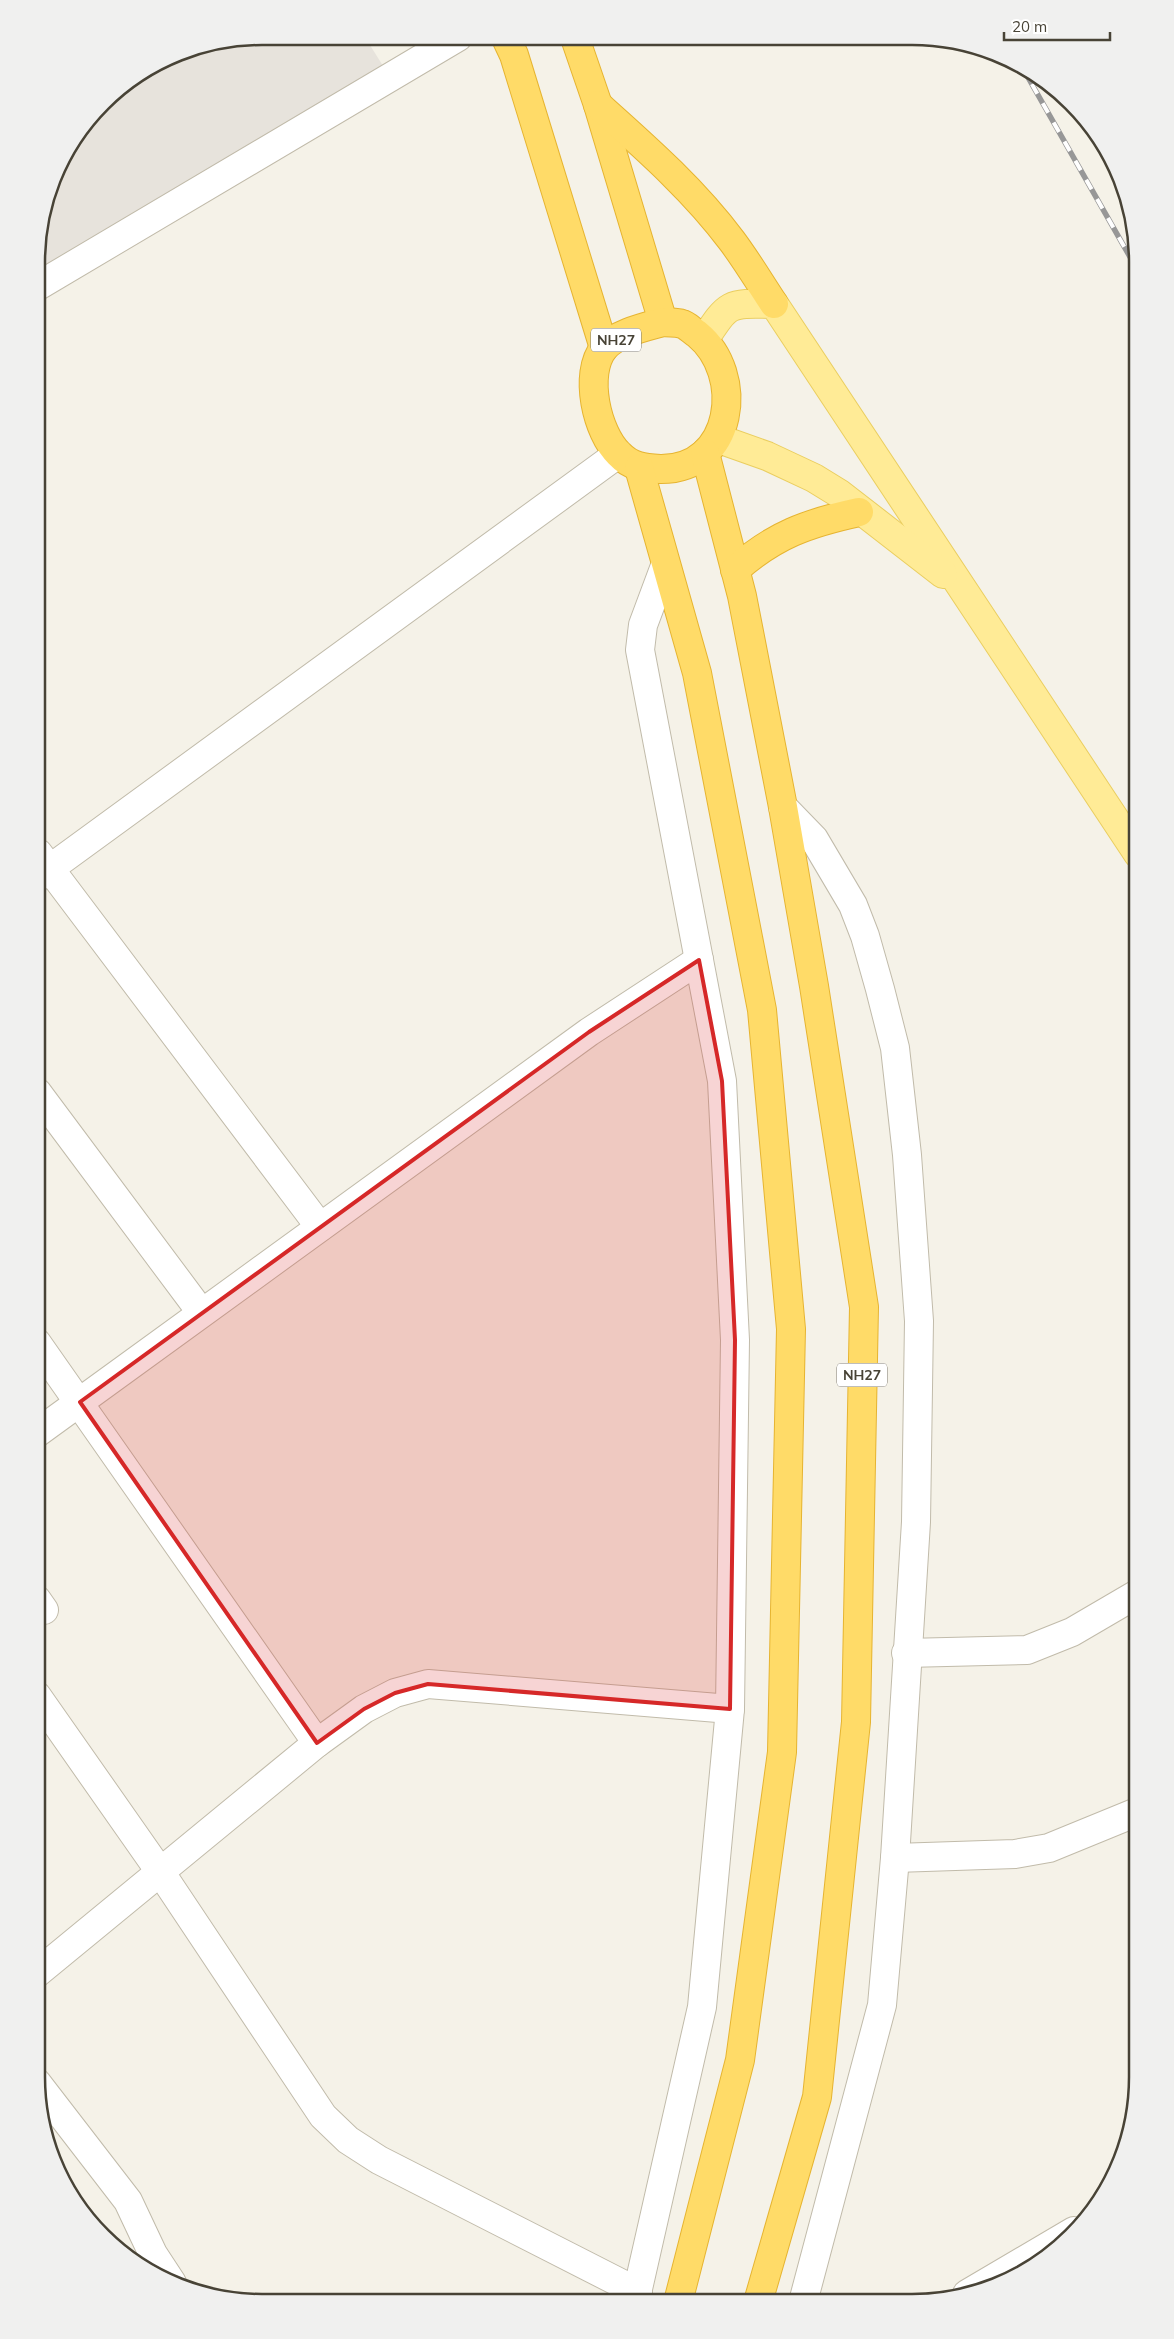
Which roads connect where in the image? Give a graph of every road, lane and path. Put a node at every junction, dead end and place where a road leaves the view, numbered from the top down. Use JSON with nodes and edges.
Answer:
{"nodes":[{"id":1,"x":446,"y":45,"type":"edge"},
{"id":2,"x":579,"y":45,"type":"edge"},
{"id":3,"x":510,"y":47,"type":"edge"},
{"id":4,"x":598,"y":105,"type":"junction"},
{"id":5,"x":45,"y":282,"type":"edge"},
{"id":6,"x":774,"y":304,"type":"junction"},
{"id":7,"x":663,"y":322,"type":"junction"},
{"id":8,"x":704,"y":340,"type":"junction"},
{"id":9,"x":604,"y":348,"type":"junction"},
{"id":10,"x":712,"y":446,"type":"junction"},
{"id":11,"x":629,"y":461,"type":"junction"},
{"id":12,"x":859,"y":512,"type":"junction"},
{"id":13,"x":665,"y":566,"type":"junction"},
{"id":14,"x":735,"y":570,"type":"junction"},
{"id":15,"x":958,"y":586,"type":"junction"},
{"id":16,"x":784,"y":807,"type":"junction"},
{"id":17,"x":1129,"y":841,"type":"edge"},
{"id":18,"x":45,"y":865,"type":"edge"},
{"id":19,"x":45,"y":871,"type":"edge"},
{"id":20,"x":699,"y":960,"type":"junction"},
{"id":21,"x":45,"y":1103,"type":"edge"},
{"id":22,"x":320,"y":1226,"type":"junction"},
{"id":23,"x":201,"y":1312,"type":"junction"},
{"id":24,"x":45,"y":1354,"type":"edge"},
{"id":25,"x":80,"y":1402,"type":"junction"},
{"id":26,"x":45,"y":1427,"type":"edge"},
{"id":27,"x":1129,"y":1599,"type":"edge"},
{"id":28,"x":906,"y":1653,"type":"junction"},
{"id":29,"x":45,"y":1707,"type":"edge"},
{"id":30,"x":730,"y":1709,"type":"junction"},
{"id":31,"x":317,"y":1743,"type":"junction"},
{"id":32,"x":1129,"y":1815,"type":"edge"},
{"id":33,"x":895,"y":1858,"type":"junction"},
{"id":34,"x":161,"y":1873,"type":"junction"},
{"id":35,"x":45,"y":1967,"type":"edge"},
{"id":36,"x":45,"y":2094,"type":"edge"},
{"id":37,"x":1045,"y":2248,"type":"edge"},
{"id":38,"x":165,"y":2271,"type":"edge"},
{"id":39,"x":998,"y":2276,"type":"edge"},
{"id":40,"x":631,"y":2294,"type":"edge"},
{"id":41,"x":638,"y":2294,"type":"edge"},
{"id":42,"x":680,"y":2294,"type":"edge"},
{"id":43,"x":760,"y":2294,"type":"edge"},
{"id":44,"x":805,"y":2294,"type":"edge"}],
"edges":[{"from":1,"to":5,"type":"street"},
{"from":2,"to":4,"type":"highway","number":"NH27"},
{"from":3,"to":9,"type":"highway","number":"NH27"},
{"from":4,"to":6,"type":"highway"},
{"from":4,"to":7,"type":"highway","number":"NH27"},
{"from":6,"to":8,"type":"main road"},
{"from":6,"to":15,"type":"main road"},
{"from":7,"to":8,"type":"highway","number":"NH27"},
{"from":7,"to":9,"type":"highway","number":"NH27"},
{"from":8,"to":10,"type":"highway","number":"NH27"},
{"from":9,"to":11,"type":"highway","number":"NH27"},
{"from":10,"to":11,"type":"highway"},
{"from":10,"to":12,"type":"main road"},
{"from":10,"to":14,"type":"highway","number":"NH27"},
{"from":11,"to":13,"type":"highway","number":"NH27"},
{"from":11,"to":18,"type":"street"},
{"from":12,"to":14,"type":"highway"},
{"from":12,"to":15,"type":"main road"},
{"from":13,"to":20,"type":"street"},
{"from":13,"to":42,"type":"highway","number":"NH27"},
{"from":14,"to":16,"type":"highway","number":"NH27"},
{"from":15,"to":17,"type":"main road"},
{"from":16,"to":28,"type":"street"},
{"from":16,"to":43,"type":"highway","number":"NH27"},
{"from":19,"to":22,"type":"street"},
{"from":20,"to":22,"type":"street"},
{"from":20,"to":30,"type":"street"},
{"from":21,"to":23,"type":"street"},
{"from":22,"to":23,"type":"street"},
{"from":23,"to":25,"type":"street"},
{"from":24,"to":25,"type":"street"},
{"from":25,"to":26,"type":"street"},
{"from":25,"to":31,"type":"street"},
{"from":27,"to":28,"type":"street"},
{"from":28,"to":33,"type":"street"},
{"from":29,"to":34,"type":"street"},
{"from":30,"to":31,"type":"street"},
{"from":30,"to":41,"type":"street"},
{"from":31,"to":34,"type":"street"},
{"from":32,"to":33,"type":"street"},
{"from":33,"to":44,"type":"street"},
{"from":34,"to":35,"type":"street"},
{"from":34,"to":40,"type":"street"},
{"from":36,"to":38,"type":"street"},
{"from":37,"to":39,"type":"street"}]}
